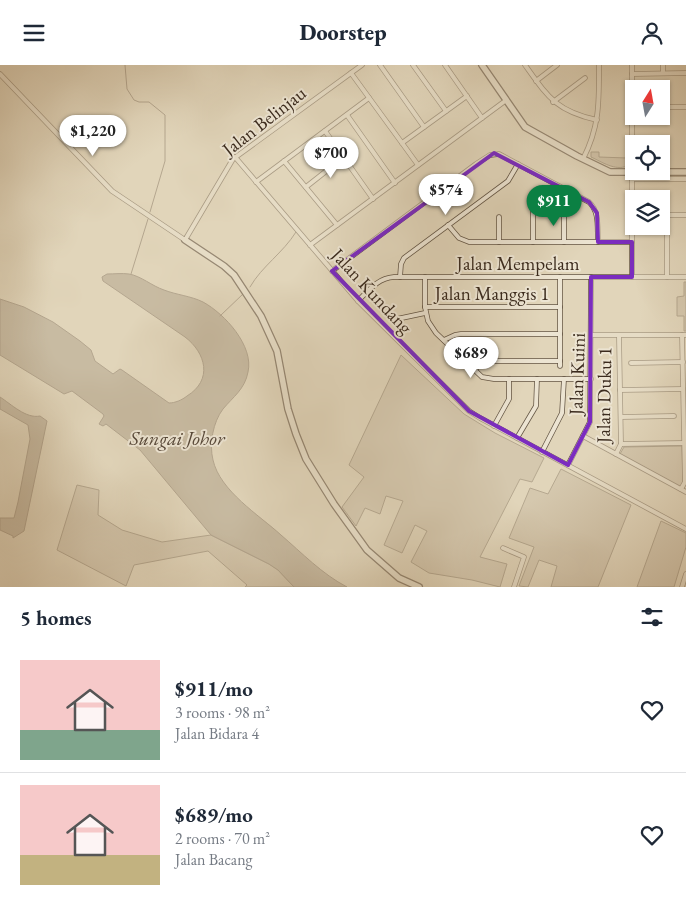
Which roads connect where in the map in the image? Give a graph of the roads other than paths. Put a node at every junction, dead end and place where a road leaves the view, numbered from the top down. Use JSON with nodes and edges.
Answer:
{"nodes":[{"id":1,"x":362,"y":65,"type":"edge"},
{"id":2,"x":380,"y":65,"type":"edge"},
{"id":3,"x":413,"y":65,"type":"edge"},
{"id":4,"x":445,"y":65,"type":"edge"},
{"id":5,"x":482,"y":65,"type":"edge"},
{"id":6,"x":525,"y":65,"type":"edge"},
{"id":7,"x":557,"y":65,"type":"edge"},
{"id":8,"x":599,"y":65,"type":"edge"},
{"id":9,"x":632,"y":65,"type":"edge"},
{"id":10,"x":664,"y":65,"type":"edge"},
{"id":11,"x":351,"y":73,"type":"junction"},
{"id":12,"x":632,"y":73,"type":"junction"},
{"id":13,"x":663,"y":73,"type":"junction"},
{"id":14,"x":686,"y":73,"type":"edge"},
{"id":15,"x":0,"y":74,"type":"edge"},
{"id":16,"x":585,"y":79,"type":"dead end"},
{"id":17,"x":632,"y":80,"type":"edge"},
{"id":18,"x":536,"y":81,"type":"junction"},
{"id":19,"x":466,"y":96,"type":"junction"},
{"id":20,"x":370,"y":98,"type":"junction"},
{"id":21,"x":505,"y":101,"type":"junction"},
{"id":22,"x":553,"y":102,"type":"junction"},
{"id":23,"x":670,"y":107,"type":"edge"},
{"id":24,"x":686,"y":107,"type":"edge"},
{"id":25,"x":446,"y":111,"type":"junction"},
{"id":26,"x":347,"y":115,"type":"junction"},
{"id":27,"x":482,"y":118,"type":"junction"},
{"id":28,"x":597,"y":120,"type":"junction"},
{"id":29,"x":424,"y":127,"type":"junction"},
{"id":30,"x":325,"y":131,"type":"junction"},
{"id":31,"x":402,"y":143,"type":"junction"},
{"id":32,"x":235,"y":157,"type":"junction"},
{"id":33,"x":344,"y":157,"type":"junction"},
{"id":34,"x":583,"y":159,"type":"junction"},
{"id":35,"x":284,"y":161,"type":"junction"},
{"id":36,"x":518,"y":164,"type":"junction"},
{"id":37,"x":418,"y":165,"type":"junction"},
{"id":38,"x":686,"y":172,"type":"edge"},
{"id":39,"x":670,"y":173,"type":"edge"},
{"id":40,"x":625,"y":174,"type":"edge"},
{"id":41,"x":670,"y":178,"type":"edge"},
{"id":42,"x":686,"y":179,"type":"edge"},
{"id":43,"x":256,"y":182,"type":"junction"},
{"id":44,"x":394,"y":183,"type":"junction"},
{"id":45,"x":306,"y":187,"type":"junction"},
{"id":46,"x":372,"y":199,"type":"junction"},
{"id":47,"x":533,"y":204,"type":"dead end"},
{"id":48,"x":564,"y":212,"type":"dead end"},
{"id":49,"x":670,"y":215,"type":"edge"},
{"id":50,"x":686,"y":215,"type":"edge"},
{"id":51,"x":500,"y":217,"type":"dead end"},
{"id":52,"x":337,"y":225,"type":"junction"},
{"id":53,"x":448,"y":225,"type":"junction"},
{"id":54,"x":632,"y":235,"type":"edge"},
{"id":55,"x":667,"y":235,"type":"edge"},
{"id":56,"x":185,"y":240,"type":"junction"},
{"id":57,"x":499,"y":242,"type":"junction"},
{"id":58,"x":533,"y":242,"type":"junction"},
{"id":59,"x":564,"y":242,"type":"junction"},
{"id":60,"x":598,"y":242,"type":"junction"},
{"id":61,"x":632,"y":242,"type":"junction"},
{"id":62,"x":310,"y":245,"type":"junction"},
{"id":63,"x":332,"y":271,"type":"junction"},
{"id":64,"x":400,"y":277,"type":"junction"},
{"id":65,"x":425,"y":277,"type":"junction"},
{"id":66,"x":560,"y":277,"type":"junction"},
{"id":67,"x":591,"y":277,"type":"junction"},
{"id":68,"x":632,"y":277,"type":"junction"},
{"id":69,"x":666,"y":277,"type":"junction"},
{"id":70,"x":686,"y":277,"type":"edge"},
{"id":71,"x":358,"y":301,"type":"junction"},
{"id":72,"x":425,"y":307,"type":"junction"},
{"id":73,"x":560,"y":307,"type":"junction"},
{"id":74,"x":425,"y":313,"type":"junction"},
{"id":75,"x":398,"y":319,"type":"dead end"},
{"id":76,"x":560,"y":333,"type":"junction"},
{"id":77,"x":592,"y":335,"type":"junction"},
{"id":78,"x":684,"y":335,"type":"edge"},
{"id":79,"x":619,"y":336,"type":"junction"},
{"id":80,"x":444,"y":340,"type":"junction"},
{"id":81,"x":683,"y":362,"type":"junction"},
{"id":82,"x":631,"y":363,"type":"dead end"},
{"id":83,"x":474,"y":370,"type":"junction"},
{"id":84,"x":509,"y":379,"type":"junction"},
{"id":85,"x":537,"y":379,"type":"junction"},
{"id":86,"x":564,"y":379,"type":"junction"},
{"id":87,"x":591,"y":379,"type":"junction"},
{"id":88,"x":683,"y":389,"type":"junction"},
{"id":89,"x":620,"y":390,"type":"junction"},
{"id":90,"x":674,"y":416,"type":"dead end"},
{"id":91,"x":620,"y":417,"type":"junction"},
{"id":92,"x":494,"y":426,"type":"junction"},
{"id":93,"x":583,"y":436,"type":"junction"},
{"id":94,"x":517,"y":438,"type":"junction"},
{"id":95,"x":684,"y":443,"type":"junction"},
{"id":96,"x":621,"y":444,"type":"junction"},
{"id":97,"x":542,"y":452,"type":"junction"},
{"id":98,"x":616,"y":454,"type":"junction"},
{"id":99,"x":568,"y":465,"type":"junction"},
{"id":100,"x":681,"y":489,"type":"junction"},
{"id":101,"x":686,"y":492,"type":"edge"},
{"id":102,"x":686,"y":529,"type":"edge"},
{"id":103,"x":503,"y":548,"type":"dead end"},
{"id":104,"x":686,"y":574,"type":"edge"},
{"id":105,"x":419,"y":587,"type":"edge"},
{"id":106,"x":514,"y":587,"type":"edge"},
{"id":107,"x":682,"y":587,"type":"edge"}],
"edges":[{"from":1,"to":11,"type":"street","name":"Jalan Belinjau"},
{"from":2,"to":29,"type":"street"},
{"from":3,"to":25,"type":"street"},
{"from":4,"to":19,"type":"street"},
{"from":5,"to":21,"type":"street"},
{"from":6,"to":18,"type":"street"},
{"from":7,"to":18,"type":"street"},
{"from":8,"to":28,"type":"street"},
{"from":9,"to":12,"type":"street"},
{"from":10,"to":13,"type":"street"},
{"from":11,"to":20,"type":"street"},
{"from":11,"to":32,"type":"street","name":"Jalan Belinjau"},
{"from":12,"to":13,"type":"street"},
{"from":12,"to":17,"type":"street"},
{"from":13,"to":14,"type":"street"},
{"from":15,"to":56,"type":"street"},
{"from":16,"to":22,"type":"street"},
{"from":18,"to":22,"type":"street"},
{"from":19,"to":25,"type":"street"},
{"from":19,"to":27,"type":"street"},
{"from":20,"to":26,"type":"street"},
{"from":20,"to":31,"type":"street"},
{"from":21,"to":27,"type":"street"},
{"from":21,"to":34,"type":"street"},
{"from":22,"to":28,"type":"street"},
{"from":23,"to":24,"type":"street"},
{"from":25,"to":29,"type":"street"},
{"from":26,"to":30,"type":"street"},
{"from":26,"to":44,"type":"street"},
{"from":27,"to":37,"type":"street"},
{"from":28,"to":34,"type":"street"},
{"from":29,"to":31,"type":"street"},
{"from":30,"to":33,"type":"street"},
{"from":30,"to":35,"type":"street"},
{"from":31,"to":37,"type":"street"},
{"from":32,"to":43,"type":"street","name":"Jalan Kundang"},
{"from":32,"to":56,"type":"street","name":"Jalan Belinjau"},
{"from":33,"to":45,"type":"street"},
{"from":33,"to":46,"type":"street"},
{"from":34,"to":40,"type":"street"},
{"from":35,"to":43,"type":"street"},
{"from":35,"to":45,"type":"street"},
{"from":36,"to":53,"type":"street"},
{"from":36,"to":60,"type":"street"},
{"from":36,"to":63,"type":"street"},
{"from":37,"to":44,"type":"street"},
{"from":38,"to":39,"type":"street"},
{"from":41,"to":42,"type":"street"},
{"from":43,"to":62,"type":"street","name":"Jalan Kundang"},
{"from":44,"to":46,"type":"street"},
{"from":45,"to":52,"type":"street"},
{"from":46,"to":52,"type":"street"},
{"from":47,"to":58,"type":"street"},
{"from":48,"to":59,"type":"street"},
{"from":49,"to":50,"type":"street"},
{"from":51,"to":57,"type":"street"},
{"from":52,"to":62,"type":"street"},
{"from":53,"to":57,"type":"street"},
{"from":53,"to":64,"type":"street"},
{"from":54,"to":61,"type":"street"},
{"from":55,"to":69,"type":"street"},
{"from":56,"to":105,"type":"street"},
{"from":57,"to":58,"type":"street"},
{"from":58,"to":59,"type":"street"},
{"from":59,"to":60,"type":"street"},
{"from":60,"to":61,"type":"street"},
{"from":61,"to":68,"type":"street"},
{"from":62,"to":63,"type":"street","name":"Jalan Kundang"},
{"from":63,"to":71,"type":"street","name":"Jalan Kundang"},
{"from":64,"to":65,"type":"street","name":"Jalan Mempelam"},
{"from":64,"to":71,"type":"street","name":"Jalan Mempelam"},
{"from":65,"to":66,"type":"street","name":"Jalan Mempelam"},
{"from":65,"to":72,"type":"street"},
{"from":66,"to":67,"type":"street","name":"Jalan Mempelam"},
{"from":66,"to":73,"type":"street"},
{"from":67,"to":68,"type":"street","name":"Jalan Mempelam"},
{"from":67,"to":77,"type":"street","name":"Jalan Kuini"},
{"from":68,"to":69,"type":"street","name":"Jalan Mempelam"},
{"from":69,"to":70,"type":"street","name":"Jalan Mempelam"},
{"from":71,"to":92,"type":"street","name":"Jalan Kundang"},
{"from":72,"to":73,"type":"street","name":"Jalan Manggis 1"},
{"from":72,"to":74,"type":"street"},
{"from":73,"to":76,"type":"street"},
{"from":74,"to":75,"type":"street"},
{"from":74,"to":80,"type":"street"},
{"from":76,"to":80,"type":"street"},
{"from":76,"to":83,"type":"street"},
{"from":77,"to":79,"type":"street"},
{"from":77,"to":87,"type":"street","name":"Jalan Kuini"},
{"from":78,"to":79,"type":"street"},
{"from":78,"to":81,"type":"street"},
{"from":79,"to":89,"type":"street","name":"Jalan Duku 1"},
{"from":80,"to":83,"type":"street"},
{"from":81,"to":82,"type":"street"},
{"from":81,"to":88,"type":"street"},
{"from":83,"to":84,"type":"street"},
{"from":84,"to":85,"type":"street"},
{"from":84,"to":92,"type":"street"},
{"from":85,"to":86,"type":"street"},
{"from":85,"to":94,"type":"street"},
{"from":86,"to":87,"type":"street"},
{"from":86,"to":97,"type":"street"},
{"from":87,"to":93,"type":"street","name":"Jalan Kuini"},
{"from":88,"to":89,"type":"street"},
{"from":88,"to":95,"type":"street"},
{"from":89,"to":91,"type":"street","name":"Jalan Duku 1"},
{"from":90,"to":91,"type":"street"},
{"from":91,"to":96,"type":"street","name":"Jalan Duku 1"},
{"from":92,"to":94,"type":"street","name":"Jalan Kundang"},
{"from":93,"to":98,"type":"street"},
{"from":93,"to":99,"type":"street","name":"Jalan Kuini"},
{"from":94,"to":97,"type":"street","name":"Jalan Kundang"},
{"from":95,"to":96,"type":"street"},
{"from":95,"to":100,"type":"street"},
{"from":96,"to":98,"type":"street","name":"Jalan Duku 1"},
{"from":97,"to":99,"type":"street","name":"Jalan Kundang"},
{"from":98,"to":100,"type":"street"},
{"from":99,"to":102,"type":"street","name":"Jalan Kundang"},
{"from":100,"to":101,"type":"street"},
{"from":103,"to":106,"type":"street"},
{"from":104,"to":107,"type":"street"}]}
